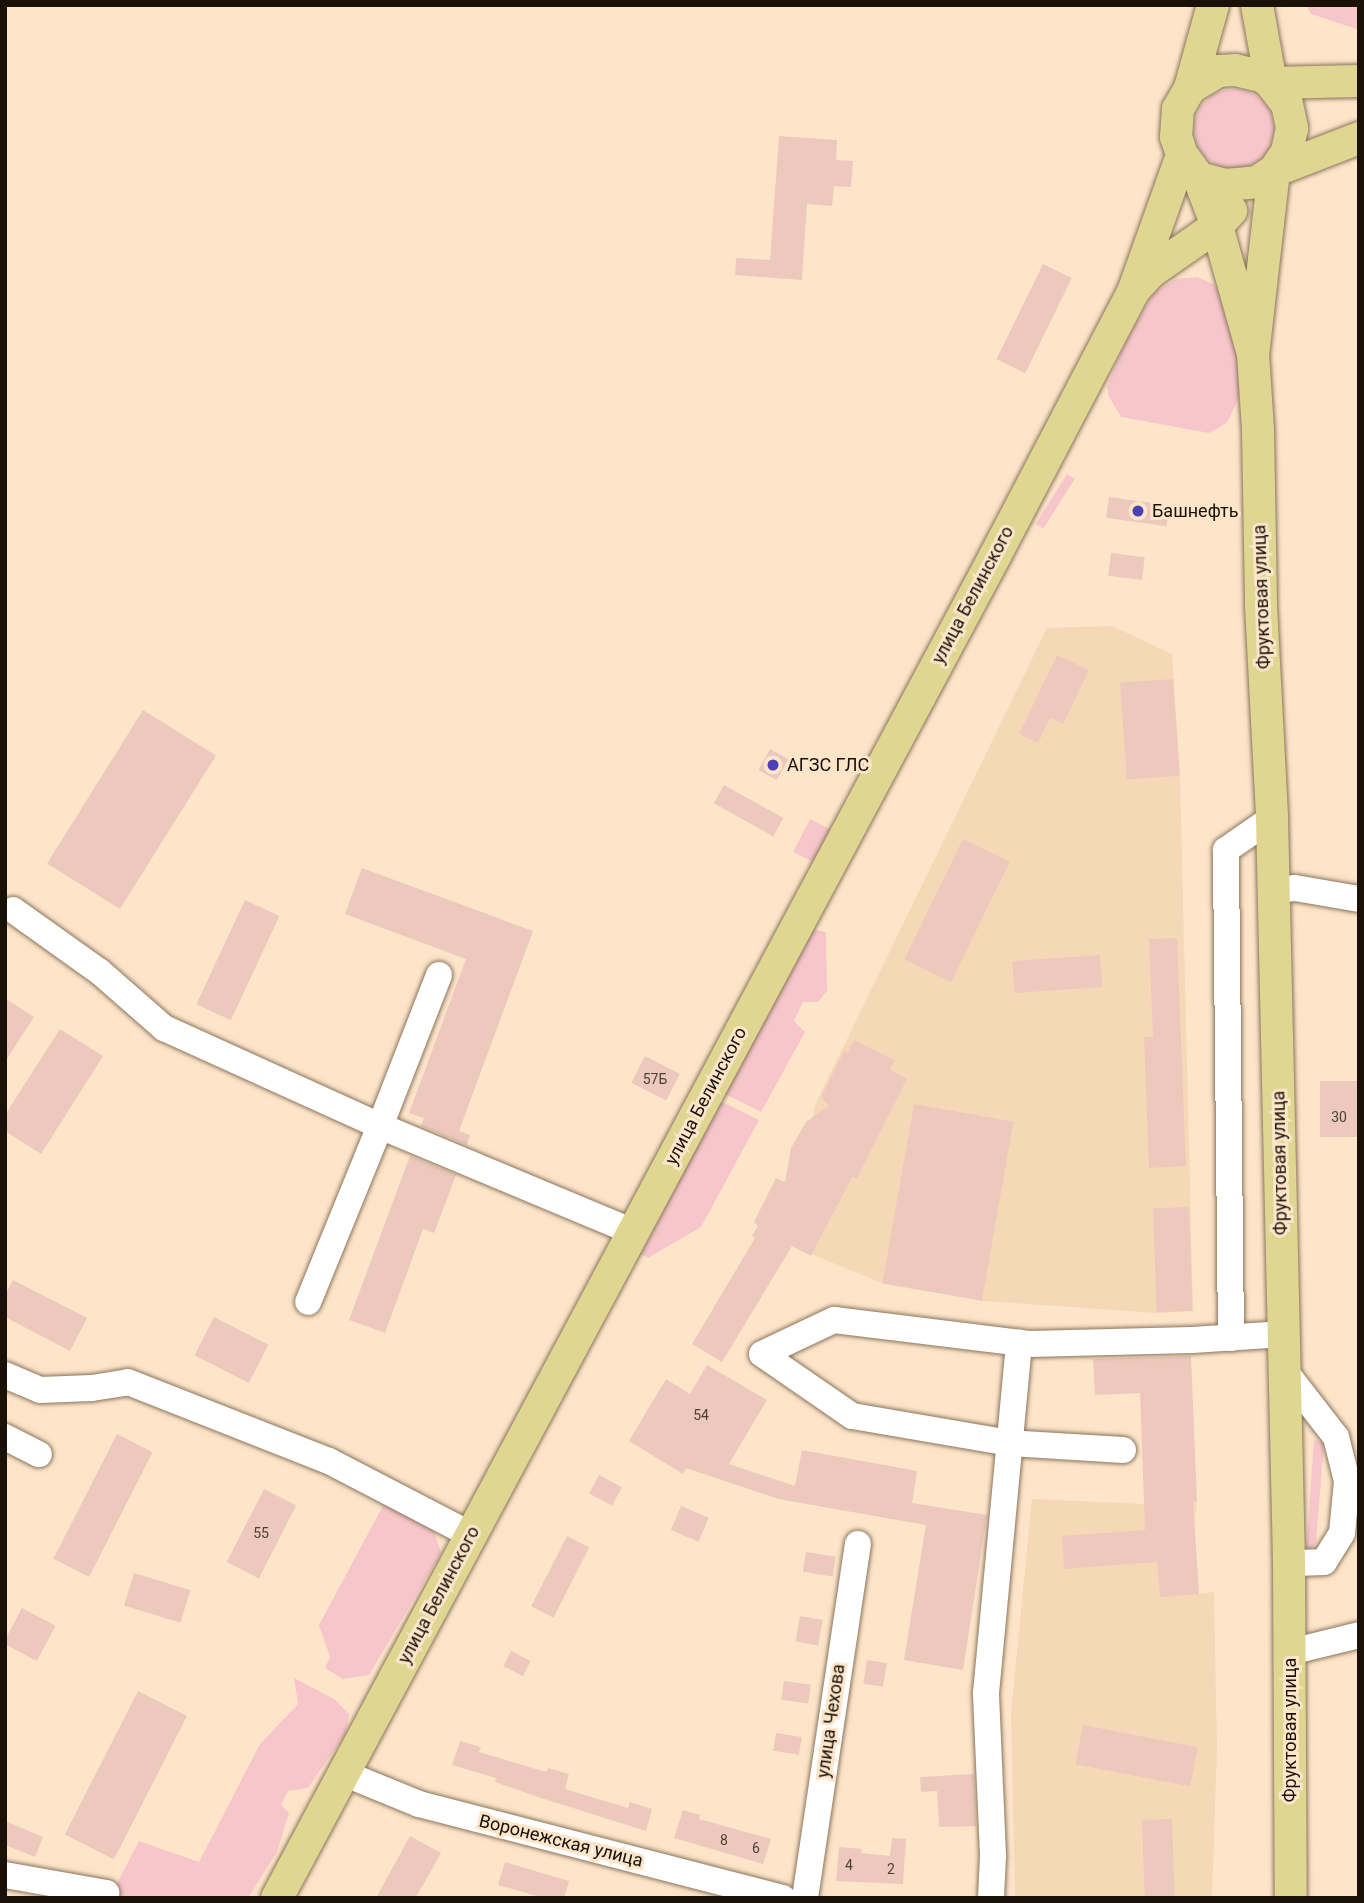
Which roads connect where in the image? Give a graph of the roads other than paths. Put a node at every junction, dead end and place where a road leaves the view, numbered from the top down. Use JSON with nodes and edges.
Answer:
{"nodes":[{"id":1,"x":1213,"y":5,"type":"edge"},
{"id":2,"x":1257,"y":5,"type":"edge"},
{"id":3,"x":1359,"y":81,"type":"edge"},
{"id":4,"x":1271,"y":83,"type":"junction"},
{"id":5,"x":1190,"y":88,"type":"junction"},
{"id":6,"x":1359,"y":138,"type":"edge"},
{"id":7,"x":1190,"y":166,"type":"junction"},
{"id":8,"x":1247,"y":196,"type":"junction"},
{"id":9,"x":1142,"y":282,"type":"junction"},
{"id":10,"x":1235,"y":290,"type":"junction"},
{"id":11,"x":1254,"y":354,"type":"junction"},
{"id":12,"x":1272,"y":818,"type":"junction"},
{"id":13,"x":1274,"y":890,"type":"junction"},
{"id":14,"x":1359,"y":899,"type":"edge"},
{"id":15,"x":13,"y":910,"type":"dead end"},
{"id":16,"x":439,"y":975,"type":"dead end"},
{"id":17,"x":380,"y":1126,"type":"junction"},
{"id":18,"x":633,"y":1232,"type":"junction"},
{"id":19,"x":308,"y":1302,"type":"dead end"},
{"id":20,"x":1284,"y":1334,"type":"junction"},
{"id":21,"x":1231,"y":1338,"type":"junction"},
{"id":22,"x":1019,"y":1343,"type":"junction"},
{"id":23,"x":1284,"y":1370,"type":"junction"},
{"id":24,"x":5,"y":1375,"type":"edge"},
{"id":25,"x":5,"y":1437,"type":"edge"},
{"id":26,"x":1010,"y":1443,"type":"junction"},
{"id":27,"x":1123,"y":1450,"type":"dead end"},
{"id":28,"x":39,"y":1454,"type":"dead end"},
{"id":29,"x":471,"y":1535,"type":"junction"},
{"id":30,"x":858,"y":1544,"type":"dead end"},
{"id":31,"x":1289,"y":1563,"type":"junction"},
{"id":32,"x":1359,"y":1635,"type":"edge"},
{"id":33,"x":1290,"y":1652,"type":"junction"},
{"id":34,"x":344,"y":1773,"type":"junction"},
{"id":35,"x":5,"y":1875,"type":"edge"},
{"id":36,"x":105,"y":1895,"type":"edge"},
{"id":37,"x":277,"y":1898,"type":"edge"},
{"id":38,"x":783,"y":1898,"type":"edge"},
{"id":39,"x":805,"y":1898,"type":"edge"},
{"id":40,"x":991,"y":1898,"type":"edge"},
{"id":41,"x":1291,"y":1898,"type":"edge"}],
"edges":[{"from":1,"to":5,"type":"main road"},
{"from":2,"to":4,"type":"main road"},
{"from":3,"to":4,"type":"main road"},
{"from":4,"to":5,"type":"main road"},
{"from":4,"to":8,"type":"main road"},
{"from":5,"to":7,"type":"main road"},
{"from":6,"to":8,"type":"main road"},
{"from":7,"to":8,"type":"main road"},
{"from":7,"to":8,"type":"main road"},
{"from":7,"to":9,"type":"main road","name":"улица Белинского"},
{"from":8,"to":9,"type":"main road","name":"улица Белинского"},
{"from":8,"to":10,"type":"main road"},
{"from":8,"to":11,"type":"main road"},
{"from":9,"to":10,"type":"main road"},
{"from":9,"to":18,"type":"main road","name":"улица Белинского"},
{"from":10,"to":11,"type":"main road"},
{"from":11,"to":12,"type":"main road","name":"Фруктовая улица"},
{"from":12,"to":13,"type":"main road","name":"Фруктовая улица"},
{"from":12,"to":21,"type":"street"},
{"from":13,"to":14,"type":"street"},
{"from":13,"to":20,"type":"main road","name":"Фруктовая улица"},
{"from":15,"to":17,"type":"street"},
{"from":16,"to":17,"type":"street"},
{"from":17,"to":18,"type":"street"},
{"from":17,"to":19,"type":"street"},
{"from":18,"to":29,"type":"main road","name":"улица Белинского"},
{"from":20,"to":21,"type":"street"},
{"from":20,"to":23,"type":"main road","name":"Фруктовая улица"},
{"from":21,"to":22,"type":"street"},
{"from":22,"to":26,"type":"street"},
{"from":22,"to":26,"type":"street"},
{"from":23,"to":31,"type":"main road","name":"Фруктовая улица"},
{"from":23,"to":31,"type":"street"},
{"from":24,"to":29,"type":"street"},
{"from":25,"to":28,"type":"street"},
{"from":26,"to":27,"type":"street"},
{"from":26,"to":40,"type":"street"},
{"from":29,"to":34,"type":"main road","name":"улица Белинского"},
{"from":30,"to":39,"type":"street","name":"улица Чехова"},
{"from":31,"to":33,"type":"main road","name":"Фруктовая улица"},
{"from":32,"to":33,"type":"street"},
{"from":33,"to":41,"type":"main road","name":"Фруктовая улица"},
{"from":34,"to":37,"type":"main road","name":"улица Белинского"},
{"from":34,"to":38,"type":"street","name":"Воронежская улица"},
{"from":35,"to":36,"type":"street"}]}
